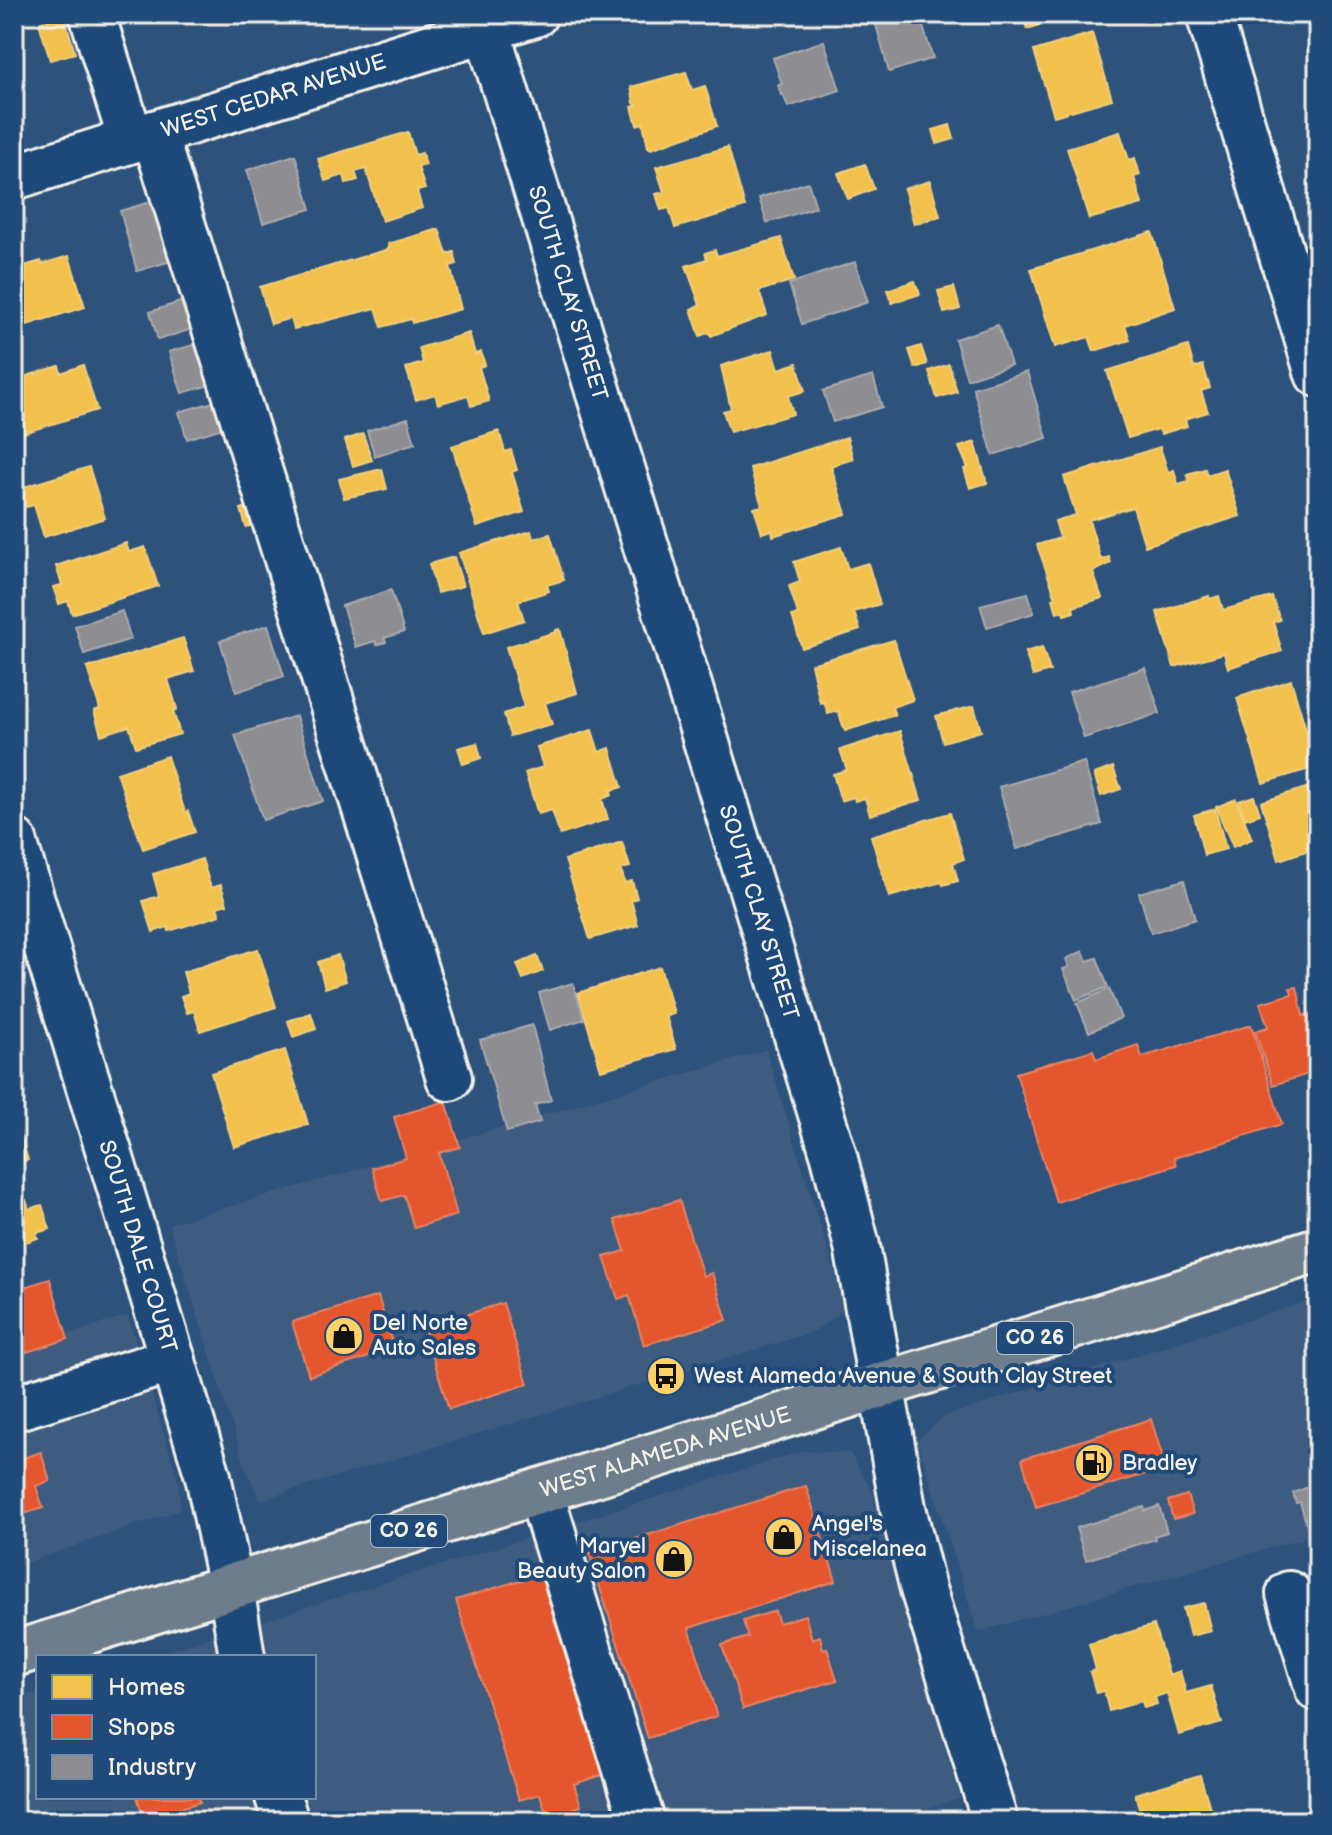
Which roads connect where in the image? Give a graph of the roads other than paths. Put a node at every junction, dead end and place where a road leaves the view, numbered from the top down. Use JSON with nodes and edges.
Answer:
{"nodes":[{"id":1,"x":92,"y":14,"type":"edge"},
{"id":2,"x":535,"y":14,"type":"edge"},
{"id":3,"x":1209,"y":14,"type":"edge"},
{"id":4,"x":485,"y":21,"type":"edge"},
{"id":5,"x":143,"y":136,"type":"junction"},
{"id":6,"x":14,"y":177,"type":"edge"},
{"id":7,"x":1318,"y":374,"type":"edge"},
{"id":8,"x":14,"y":841,"type":"edge"},
{"id":9,"x":449,"y":1078,"type":"dead end"},
{"id":10,"x":1318,"y":1250,"type":"edge"},
{"id":11,"x":173,"y":1360,"type":"junction"},
{"id":12,"x":881,"y":1386,"type":"junction"},
{"id":13,"x":14,"y":1408,"type":"edge"},
{"id":14,"x":540,"y":1491,"type":"junction"},
{"id":15,"x":231,"y":1586,"type":"junction"},
{"id":16,"x":1289,"y":1594,"type":"dead end"},
{"id":17,"x":14,"y":1654,"type":"edge"},
{"id":18,"x":242,"y":1655,"type":"edge"},
{"id":19,"x":1318,"y":1689,"type":"edge"},
{"id":20,"x":279,"y":1799,"type":"edge"},
{"id":21,"x":286,"y":1821,"type":"edge"},
{"id":22,"x":642,"y":1821,"type":"edge"},
{"id":23,"x":995,"y":1821,"type":"edge"}],
"edges":[{"from":1,"to":5,"type":"street"},
{"from":2,"to":4,"type":"street","name":"WEST CEDAR AVENUE"},
{"from":3,"to":7,"type":"street"},
{"from":4,"to":5,"type":"street","name":"WEST CEDAR AVENUE"},
{"from":4,"to":12,"type":"street","name":"SOUTH CLAY STREET"},
{"from":5,"to":6,"type":"street","name":"WEST CEDAR AVENUE"},
{"from":5,"to":9,"type":"street"},
{"from":8,"to":11,"type":"street","name":"SOUTH DALE COURT"},
{"from":10,"to":12,"type":"main road","name":"WEST ALAMEDA AVENUE","number":"CO 26"},
{"from":11,"to":13,"type":"street"},
{"from":11,"to":15,"type":"street","name":"SOUTH DALE COURT"},
{"from":12,"to":14,"type":"main road","name":"WEST ALAMEDA AVENUE","number":"CO 26"},
{"from":12,"to":23,"type":"street","name":"SOUTH CLAY STREET"},
{"from":14,"to":15,"type":"main road","name":"WEST ALAMEDA AVENUE","number":"CO 26"},
{"from":14,"to":22,"type":"street"},
{"from":15,"to":17,"type":"main road","name":"WEST ALAMEDA AVENUE","number":"CO 26"},
{"from":15,"to":18,"type":"street","name":"SOUTH DALE COURT"},
{"from":16,"to":19,"type":"street"},
{"from":20,"to":21,"type":"street"}]}
